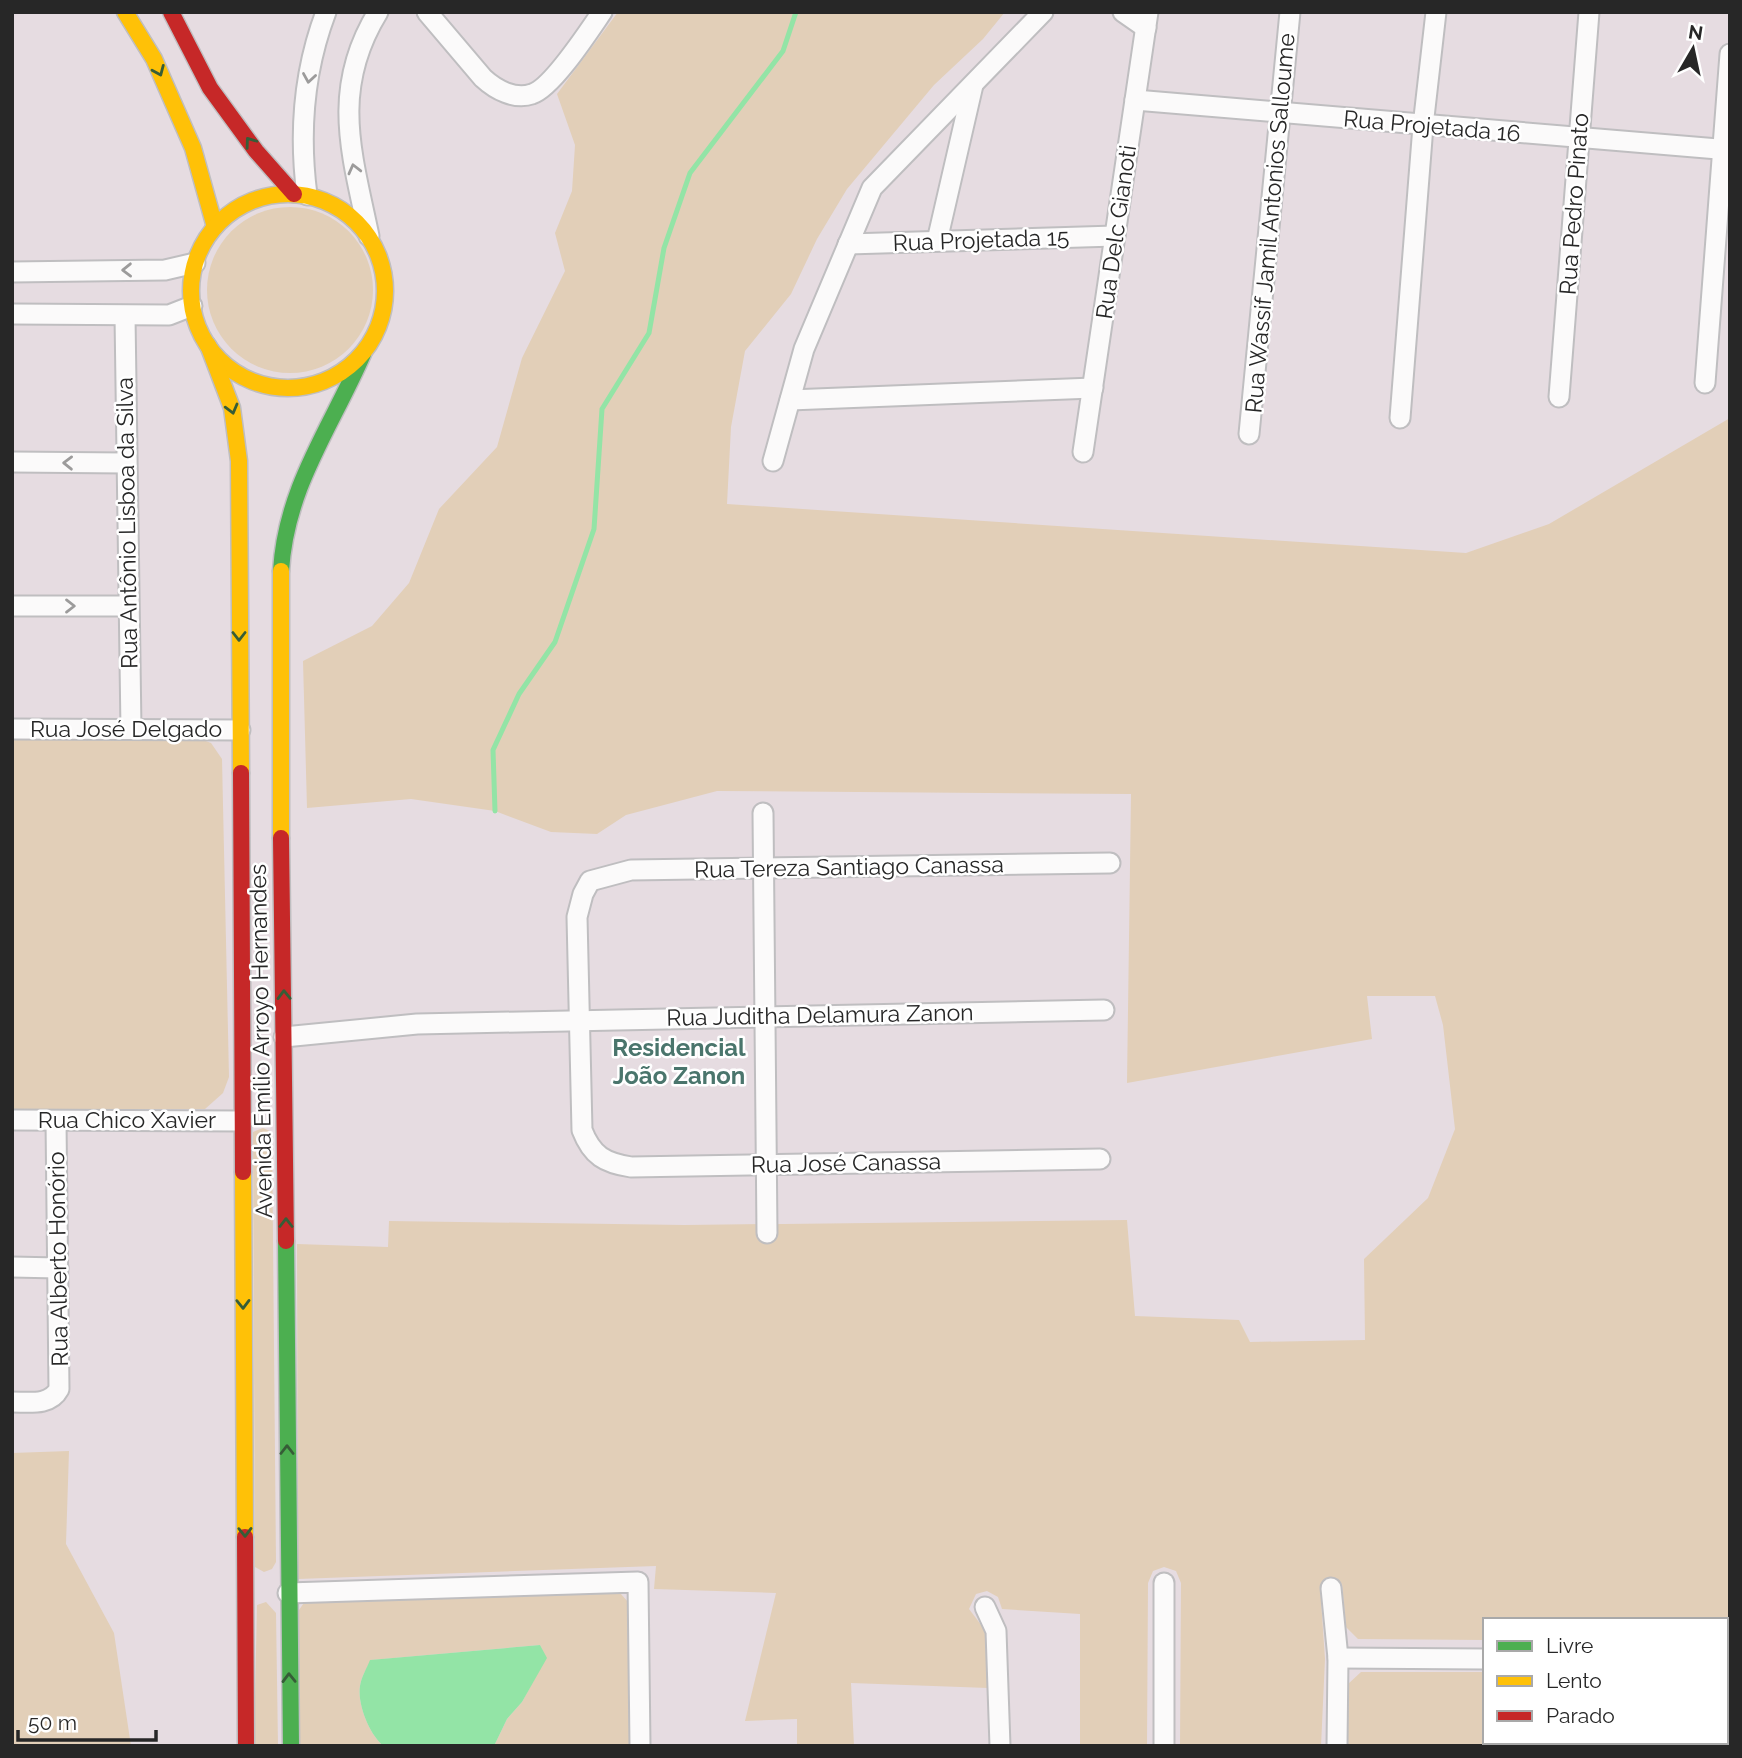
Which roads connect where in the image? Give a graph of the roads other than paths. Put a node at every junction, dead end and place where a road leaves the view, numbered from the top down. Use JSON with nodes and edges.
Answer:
{"nodes":[{"id":1,"x":125,"y":12,"type":"edge"},
{"id":2,"x":171,"y":12,"type":"edge"},
{"id":3,"x":326,"y":12,"type":"edge"},
{"id":4,"x":378,"y":12,"type":"edge"},
{"id":5,"x":427,"y":12,"type":"edge"},
{"id":6,"x":603,"y":12,"type":"edge"},
{"id":7,"x":1043,"y":12,"type":"edge"},
{"id":8,"x":1123,"y":12,"type":"edge"},
{"id":9,"x":1290,"y":12,"type":"edge"},
{"id":10,"x":1436,"y":12,"type":"edge"},
{"id":11,"x":1589,"y":12,"type":"edge"},
{"id":12,"x":1147,"y":20,"type":"edge"},
{"id":13,"x":1730,"y":54,"type":"edge"},
{"id":14,"x":974,"y":83,"type":"junction"},
{"id":15,"x":1135,"y":100,"type":"junction"},
{"id":16,"x":1280,"y":113,"type":"junction"},
{"id":17,"x":1423,"y":125,"type":"junction"},
{"id":18,"x":1579,"y":139,"type":"junction"},
{"id":19,"x":1726,"y":151,"type":"edge"},
{"id":20,"x":300,"y":195,"type":"junction"},
{"id":21,"x":215,"y":227,"type":"junction"},
{"id":22,"x":369,"y":236,"type":"junction"},
{"id":23,"x":1115,"y":236,"type":"junction"},
{"id":24,"x":937,"y":241,"type":"junction"},
{"id":25,"x":848,"y":244,"type":"junction"},
{"id":26,"x":195,"y":263,"type":"junction"},
{"id":27,"x":12,"y":272,"type":"edge"},
{"id":28,"x":192,"y":306,"type":"junction"},
{"id":29,"x":1720,"y":306,"type":"edge"},
{"id":30,"x":12,"y":314,"type":"edge"},
{"id":31,"x":125,"y":316,"type":"junction"},
{"id":32,"x":208,"y":345,"type":"junction"},
{"id":33,"x":363,"y":354,"type":"junction"},
{"id":34,"x":1705,"y":383,"type":"dead end"},
{"id":35,"x":1093,"y":388,"type":"junction"},
{"id":36,"x":1559,"y":397,"type":"dead end"},
{"id":37,"x":790,"y":400,"type":"junction"},
{"id":38,"x":1400,"y":418,"type":"dead end"},
{"id":39,"x":1250,"y":434,"type":"dead end"},
{"id":40,"x":1083,"y":452,"type":"dead end"},
{"id":41,"x":773,"y":461,"type":"dead end"},
{"id":42,"x":12,"y":462,"type":"edge"},
{"id":43,"x":125,"y":463,"type":"junction"},
{"id":44,"x":12,"y":606,"type":"edge"},
{"id":45,"x":127,"y":606,"type":"junction"},
{"id":46,"x":12,"y":729,"type":"edge"},
{"id":47,"x":131,"y":729,"type":"junction"},
{"id":48,"x":260,"y":730,"type":"junction"},
{"id":49,"x":763,"y":813,"type":"dead end"},
{"id":50,"x":1110,"y":863,"type":"dead end"},
{"id":51,"x":764,"y":868,"type":"junction"},
{"id":52,"x":1104,"y":1010,"type":"dead end"},
{"id":53,"x":765,"y":1016,"type":"junction"},
{"id":54,"x":580,"y":1020,"type":"junction"},
{"id":55,"x":284,"y":1037,"type":"junction"},
{"id":56,"x":285,"y":1115,"type":"junction"},
{"id":57,"x":12,"y":1120,"type":"edge"},
{"id":58,"x":56,"y":1121,"type":"junction"},
{"id":59,"x":241,"y":1121,"type":"junction"},
{"id":60,"x":1100,"y":1159,"type":"dead end"},
{"id":61,"x":766,"y":1165,"type":"junction"},
{"id":62,"x":767,"y":1233,"type":"dead end"},
{"id":63,"x":12,"y":1267,"type":"edge"},
{"id":64,"x":58,"y":1268,"type":"junction"},
{"id":65,"x":12,"y":1402,"type":"edge"},
{"id":66,"x":1164,"y":1583,"type":"dead end"},
{"id":67,"x":1331,"y":1588,"type":"dead end"},
{"id":68,"x":245,"y":1593,"type":"junction"},
{"id":69,"x":288,"y":1593,"type":"junction"},
{"id":70,"x":985,"y":1607,"type":"dead end"},
{"id":71,"x":1338,"y":1658,"type":"junction"},
{"id":72,"x":1483,"y":1659,"type":"edge"},
{"id":73,"x":246,"y":1746,"type":"edge"},
{"id":74,"x":291,"y":1746,"type":"edge"},
{"id":75,"x":640,"y":1746,"type":"edge"},
{"id":76,"x":1000,"y":1746,"type":"edge"},
{"id":77,"x":1164,"y":1746,"type":"edge"},
{"id":78,"x":1336,"y":1746,"type":"edge"}],
"edges":[{"from":1,"to":21,"type":"main road","one_way":true},
{"from":20,"to":2,"type":"main road","one_way":true},
{"from":3,"to":20,"type":"street","one_way":true},
{"from":22,"to":4,"type":"street","one_way":true},
{"from":5,"to":6,"type":"street"},
{"from":7,"to":14,"type":"street"},
{"from":8,"to":12,"type":"street"},
{"from":9,"to":16,"type":"street","name":"Rua Wassif Jamil Antonios Salloume"},
{"from":10,"to":17,"type":"street"},
{"from":11,"to":18,"type":"street","name":"Rua Pedro Pinato"},
{"from":12,"to":15,"type":"street","name":"Rua Delc Gianoti"},
{"from":13,"to":19,"type":"street"},
{"from":14,"to":24,"type":"street"},
{"from":14,"to":25,"type":"street"},
{"from":15,"to":16,"type":"street","name":"Rua Projetada 16"},
{"from":15,"to":23,"type":"street","name":"Rua Delc Gianoti"},
{"from":16,"to":17,"type":"street","name":"Rua Projetada 16"},
{"from":16,"to":39,"type":"street","name":"Rua Wassif Jamil Antonios Salloume"},
{"from":17,"to":18,"type":"street","name":"Rua Projetada 16"},
{"from":17,"to":38,"type":"street"},
{"from":18,"to":19,"type":"street","name":"Rua Projetada 16"},
{"from":18,"to":36,"type":"street","name":"Rua Pedro Pinato"},
{"from":19,"to":29,"type":"street"},
{"from":20,"to":21,"type":"main road"},
{"from":20,"to":22,"type":"main road"},
{"from":21,"to":26,"type":"main road"},
{"from":22,"to":33,"type":"main road"},
{"from":23,"to":24,"type":"street","name":"Rua Projetada 15"},
{"from":23,"to":35,"type":"street","name":"Rua Delc Gianoti"},
{"from":24,"to":25,"type":"street","name":"Rua Projetada 15"},
{"from":25,"to":37,"type":"street"},
{"from":26,"to":27,"type":"street","one_way":true},
{"from":26,"to":28,"type":"main road"},
{"from":28,"to":31,"type":"street"},
{"from":28,"to":32,"type":"main road"},
{"from":29,"to":34,"type":"street"},
{"from":30,"to":31,"type":"street"},
{"from":31,"to":43,"type":"street","name":"Rua Antônio Lisboa da Silva"},
{"from":32,"to":33,"type":"main road"},
{"from":32,"to":48,"type":"main road","name":"Avenida Emílio Arroyo Hernandes","one_way":true},
{"from":33,"to":48,"type":"main road","name":"Avenida Emílio Arroyo Hernandes"},
{"from":35,"to":37,"type":"street"},
{"from":35,"to":40,"type":"street","name":"Rua Delc Gianoti"},
{"from":37,"to":41,"type":"street"},
{"from":43,"to":42,"type":"street","one_way":true},
{"from":43,"to":45,"type":"street","name":"Rua Antônio Lisboa da Silva"},
{"from":44,"to":45,"type":"street","one_way":true},
{"from":45,"to":47,"type":"street","name":"Rua Antônio Lisboa da Silva"},
{"from":46,"to":47,"type":"street","name":"Rua José Delgado"},
{"from":47,"to":48,"type":"street","name":"Rua José Delgado"},
{"from":55,"to":48,"type":"main road","name":"Avenida Emílio Arroyo Hernandes","one_way":true},
{"from":48,"to":59,"type":"main road","name":"Avenida Emílio Arroyo Hernandes"},
{"from":49,"to":51,"type":"street"},
{"from":50,"to":51,"type":"street","name":"Rua Tereza Santiago Canassa"},
{"from":51,"to":53,"type":"street"},
{"from":51,"to":54,"type":"street","name":"Rua Tereza Santiago Canassa"},
{"from":52,"to":53,"type":"street","name":"Rua Juditha Delamura Zanon"},
{"from":53,"to":54,"type":"street","name":"Rua Juditha Delamura Zanon"},
{"from":53,"to":61,"type":"street"},
{"from":54,"to":55,"type":"street","name":"Rua Juditha Delamura Zanon"},
{"from":54,"to":61,"type":"street","name":"Rua José Canassa"},
{"from":55,"to":56,"type":"main road","name":"Avenida Emílio Arroyo Hernandes"},
{"from":56,"to":59,"type":"main road"},
{"from":69,"to":56,"type":"main road","name":"Avenida Emílio Arroyo Hernandes","one_way":true},
{"from":57,"to":58,"type":"street","name":"Rua Chico Xavier"},
{"from":58,"to":59,"type":"street","name":"Rua Chico Xavier"},
{"from":58,"to":64,"type":"street","name":"Rua Alberto Honório"},
{"from":59,"to":68,"type":"main road","name":"Avenida Emílio Arroyo Hernandes","one_way":true},
{"from":60,"to":61,"type":"street","name":"Rua José Canassa"},
{"from":61,"to":62,"type":"street"},
{"from":63,"to":64,"type":"street"},
{"from":64,"to":65,"type":"street","name":"Rua Alberto Honório"},
{"from":66,"to":77,"type":"street"},
{"from":67,"to":71,"type":"street"},
{"from":68,"to":69,"type":"main road"},
{"from":68,"to":73,"type":"main road","name":"Avenida Emílio Arroyo Hernandes"},
{"from":74,"to":69,"type":"main road","name":"Avenida Emílio Arroyo Hernandes","one_way":true},
{"from":69,"to":75,"type":"street"},
{"from":70,"to":76,"type":"street"},
{"from":71,"to":72,"type":"street"},
{"from":71,"to":78,"type":"street"}]}
